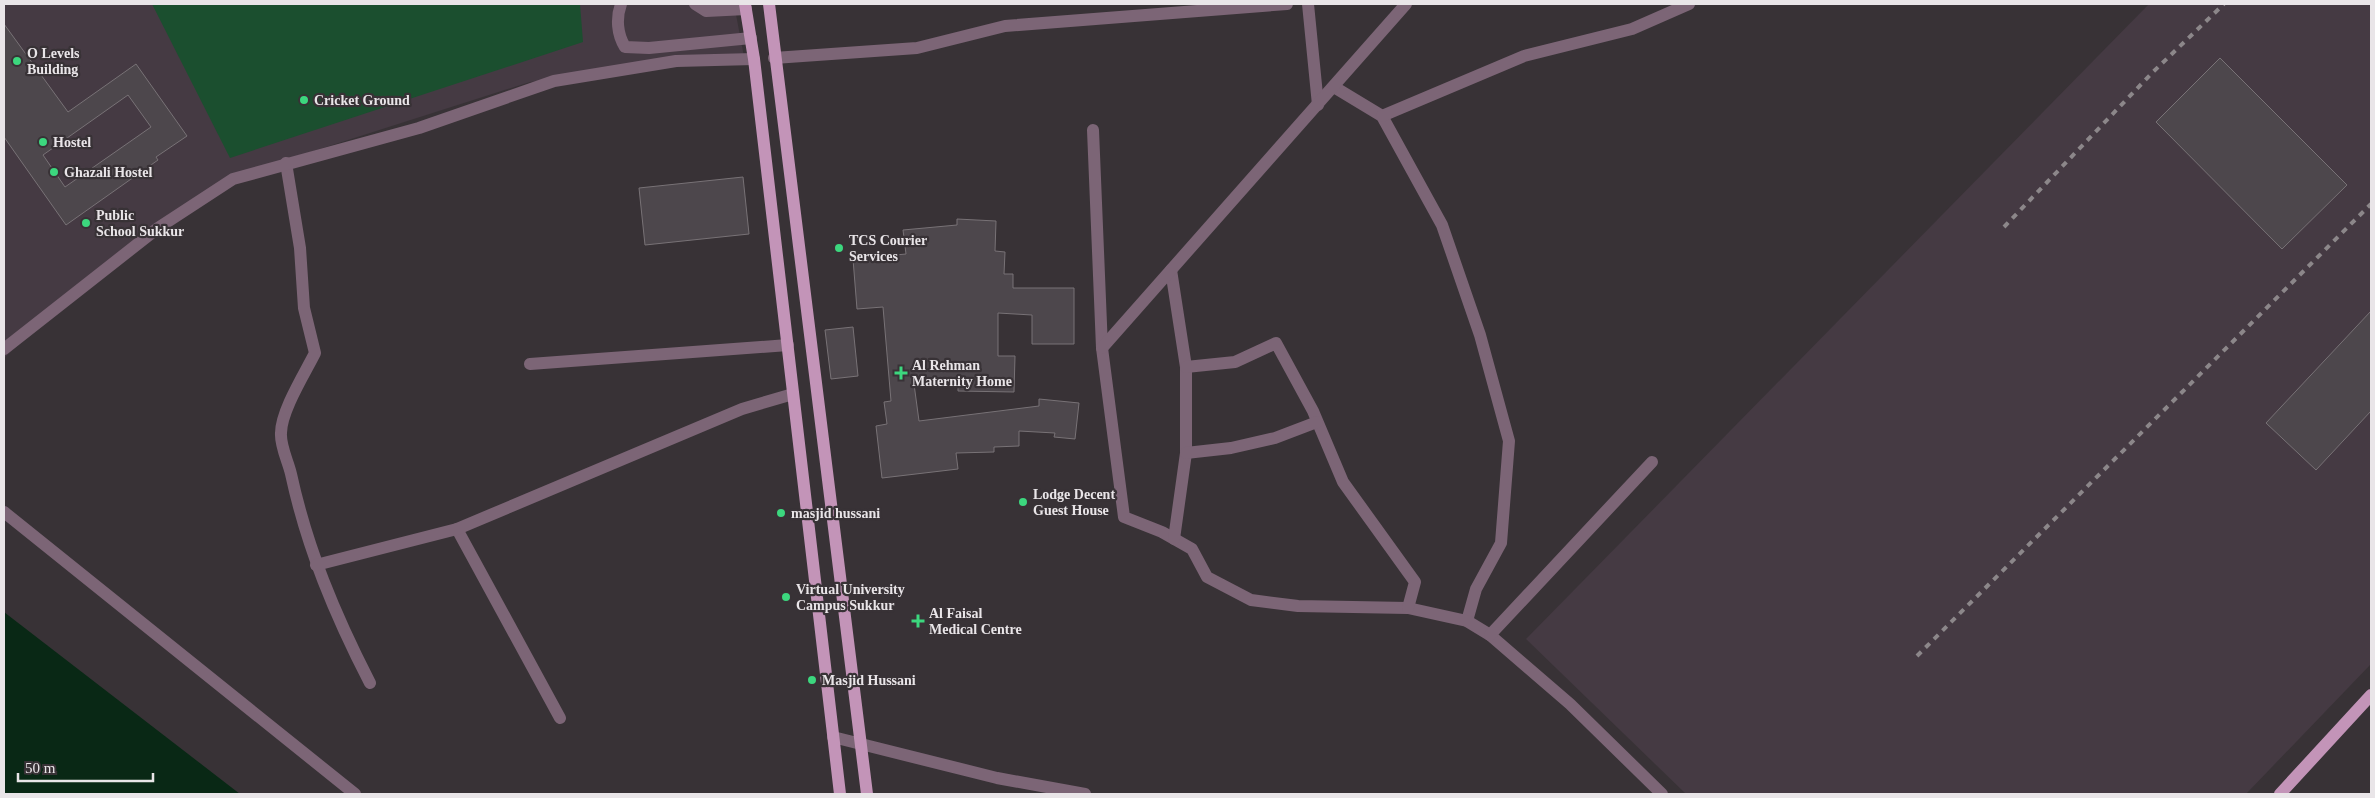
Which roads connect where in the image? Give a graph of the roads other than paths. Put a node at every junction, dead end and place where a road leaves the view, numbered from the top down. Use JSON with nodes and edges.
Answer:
{"nodes":[{"id":1,"x":621,"y":4,"type":"edge"},
{"id":2,"x":695,"y":4,"type":"edge"},
{"id":3,"x":769,"y":4,"type":"edge"},
{"id":4,"x":1287,"y":4,"type":"edge"},
{"id":5,"x":1308,"y":4,"type":"edge"},
{"id":6,"x":1406,"y":4,"type":"edge"},
{"id":7,"x":1690,"y":4,"type":"edge"},
{"id":8,"x":746,"y":6,"type":"edge"},
{"id":9,"x":751,"y":38,"type":"junction"},
{"id":10,"x":774,"y":58,"type":"junction"},
{"id":11,"x":754,"y":59,"type":"junction"},
{"id":12,"x":1334,"y":87,"type":"junction"},
{"id":13,"x":1318,"y":104,"type":"junction"},
{"id":14,"x":1382,"y":116,"type":"junction"},
{"id":15,"x":1093,"y":130,"type":"dead end"},
{"id":16,"x":286,"y":163,"type":"junction"},
{"id":17,"x":1171,"y":270,"type":"junction"},
{"id":18,"x":788,"y":345,"type":"junction"},
{"id":19,"x":1102,"y":348,"type":"junction"},
{"id":20,"x":4,"y":349,"type":"edge"},
{"id":21,"x":530,"y":364,"type":"dead end"},
{"id":22,"x":1186,"y":367,"type":"junction"},
{"id":23,"x":793,"y":394,"type":"junction"},
{"id":24,"x":1317,"y":422,"type":"junction"},
{"id":25,"x":1186,"y":453,"type":"junction"},
{"id":26,"x":1652,"y":462,"type":"dead end"},
{"id":27,"x":4,"y":512,"type":"edge"},
{"id":28,"x":458,"y":529,"type":"junction"},
{"id":29,"x":1174,"y":539,"type":"junction"},
{"id":30,"x":316,"y":565,"type":"junction"},
{"id":31,"x":1408,"y":608,"type":"junction"},
{"id":32,"x":1467,"y":621,"type":"junction"},
{"id":33,"x":1490,"y":635,"type":"junction"},
{"id":34,"x":370,"y":683,"type":"dead end"},
{"id":35,"x":2371,"y":695,"type":"edge"},
{"id":36,"x":560,"y":718,"type":"dead end"},
{"id":37,"x":833,"y":737,"type":"junction"},
{"id":38,"x":861,"y":744,"type":"junction"},
{"id":39,"x":354,"y":794,"type":"edge"},
{"id":40,"x":840,"y":794,"type":"edge"},
{"id":41,"x":867,"y":794,"type":"edge"},
{"id":42,"x":1085,"y":794,"type":"edge"},
{"id":43,"x":1662,"y":794,"type":"edge"},
{"id":44,"x":2280,"y":794,"type":"edge"}],
"edges":[{"from":1,"to":9,"type":"street"},
{"from":2,"to":8,"type":"street"},
{"from":3,"to":10,"type":"main road"},
{"from":4,"to":10,"type":"street"},
{"from":5,"to":13,"type":"street"},
{"from":6,"to":12,"type":"street"},
{"from":7,"to":14,"type":"street"},
{"from":8,"to":9,"type":"main road"},
{"from":9,"to":11,"type":"main road"},
{"from":10,"to":38,"type":"main road"},
{"from":11,"to":16,"type":"street"},
{"from":11,"to":18,"type":"main road"},
{"from":12,"to":13,"type":"street"},
{"from":12,"to":14,"type":"street"},
{"from":13,"to":17,"type":"street"},
{"from":14,"to":32,"type":"street"},
{"from":15,"to":19,"type":"street"},
{"from":16,"to":20,"type":"street"},
{"from":16,"to":30,"type":"street"},
{"from":17,"to":19,"type":"street"},
{"from":17,"to":22,"type":"street"},
{"from":18,"to":21,"type":"street"},
{"from":18,"to":23,"type":"main road"},
{"from":19,"to":29,"type":"street"},
{"from":22,"to":24,"type":"street"},
{"from":22,"to":25,"type":"street"},
{"from":23,"to":28,"type":"street"},
{"from":23,"to":37,"type":"main road"},
{"from":24,"to":25,"type":"street"},
{"from":24,"to":31,"type":"street"},
{"from":25,"to":29,"type":"street"},
{"from":26,"to":33,"type":"street"},
{"from":27,"to":39,"type":"street"},
{"from":28,"to":30,"type":"street"},
{"from":28,"to":36,"type":"street"},
{"from":29,"to":31,"type":"street"},
{"from":30,"to":34,"type":"street"},
{"from":31,"to":32,"type":"street"},
{"from":32,"to":33,"type":"street"},
{"from":33,"to":43,"type":"street"},
{"from":35,"to":44,"type":"main road"},
{"from":37,"to":38,"type":"street"},
{"from":37,"to":40,"type":"main road"},
{"from":38,"to":41,"type":"main road"},
{"from":38,"to":42,"type":"street"}]}
